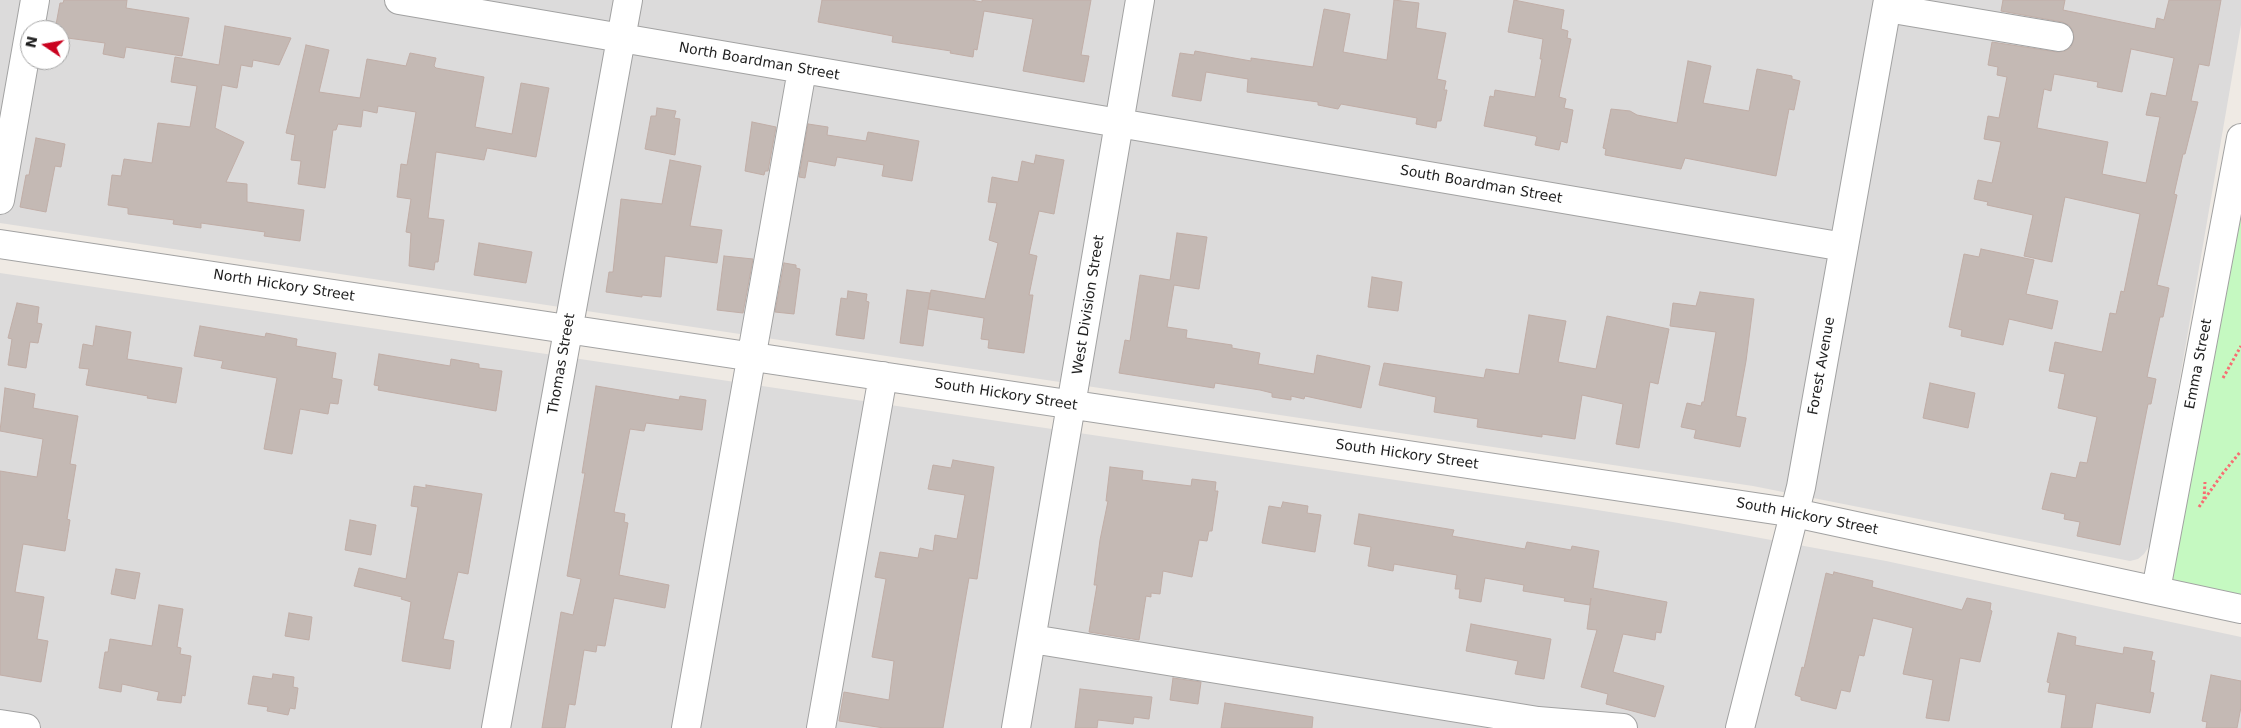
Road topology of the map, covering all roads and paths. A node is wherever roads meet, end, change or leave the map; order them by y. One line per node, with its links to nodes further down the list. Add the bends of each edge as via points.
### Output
1 (34, 0): 8 (street)
2 (399, 0): 7 (street, North Boardman Street)
3 (628, 0): 7 (street, Thomas Street)
4 (1140, 0): 10 (street, West Division Street)
5 (1888, 4): 6 (street); 14 (street, Forest Avenue)
6 (2059, 37)
7 (621, 39): 9 (street, North Boardman Street); 15 (street, Thomas Street)
8 (11, 68): 12 (street)
9 (802, 70): 10 (street, North Boardman Street); 16 (street)
10 (1118, 124): 14 (street, South Boardman Street); 18 (street, West Division Street)
11 (2241, 138): 22 (street, Emma Street)
12 (0, 200)
13 (0, 244): 15 (street, North Hickory Street)
14 (1844, 247): 21 (street, Forest Avenue)
15 (568, 329): 16 (street, South Hickory Street); 27 (street, Thomas Street)
16 (752, 356): 17 (street, South Hickory Street); 28 (street)
17 (883, 376): 18 (street, South Hickory Street); 29 (street)
18 (1073, 405): 21 (street, South Hickory Street); 24 (street, West Division Street)
19 (2241, 451): 20 (path)
20 (2197, 511)
21 (1795, 512): 22 (street, South Hickory Street); 32 (street, Forest Avenue)
22 (2156, 590): 23 (street, South Hickory Street)
23 (2241, 609)
24 (1032, 639): 30 (street, West Division Street); 31 (street, via 1538,721)
25 (0, 724): 26 (street)
26 (26, 728)
27 (496, 728)
28 (686, 728)
29 (821, 728)
30 (1016, 728)
31 (1622, 728)
32 (1740, 728)

